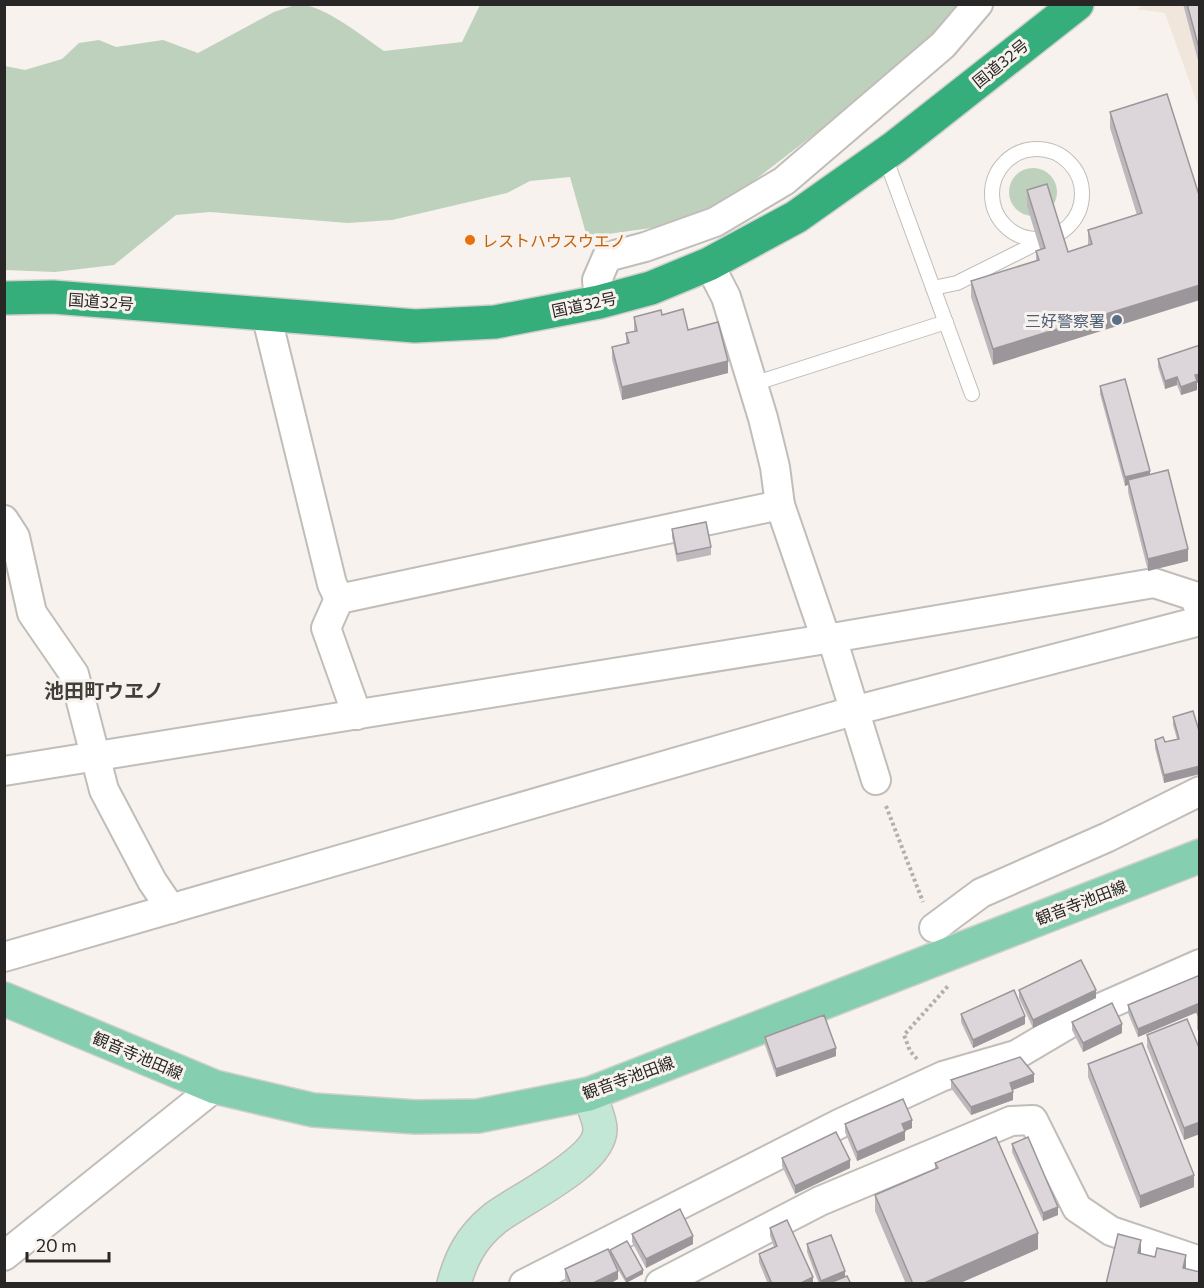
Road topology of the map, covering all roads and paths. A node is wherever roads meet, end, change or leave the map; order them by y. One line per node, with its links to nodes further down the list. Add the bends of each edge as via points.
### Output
1 (978, 4): 8 (street, via 943,45 784,181 715,222 607,257 597,280)
2 (1077, 4): 3 (highway, 国道32号)
3 (884, 154): 5 (highway, 国道32号, via 796,217); 6 (lane)
4 (1042, 240): 4 (lane, via 1026,239 1002,224 991,197 999,169 1022,151 1052,151 1066,158 1082,184 1079,214); 6 (lane, via 957,283)
5 (710, 264): 8 (highway, 国道32号, via 651,288); 11 (street, via 726,297)
6 (933, 288): 10 (lane)
7 (4, 298): 9 (highway, 国道32号, via 53,297)
8 (599, 302): 9 (highway, 国道32号, via 495,322 415,326)
9 (266, 314): 15 (street, via 332,584)
10 (946, 322): 11 (lane); 12 (lane)
11 (753, 384): 13 (street, via 775,467)
12 (972, 394)
13 (780, 505): 15 (street); 18 (street)
14 (4, 520): 21 (street, via 15,537 32,613 74,674)
15 (339, 599): 20 (street, via 326,628)
16 (1200, 611): 18 (street, via 1194,596 1154,583)
17 (1200, 621): 19 (street)
18 (829, 638): 19 (street); 20 (street)
19 (853, 711): 23 (street); 26 (street)
20 (357, 715): 21 (street)
21 (94, 756): 22 (street); 26 (street, via 104,790)
22 (4, 771)
23 (876, 780): 27 (path)
24 (1200, 791): 27 (street, via 981,893)
25 (1200, 856): 34 (main road, 観音寺池田線)
26 (171, 909): 28 (street)
27 (934, 928)
28 (4, 957)
29 (1200, 964): 32 (street, via 1082,1016 1016,1055)
30 (950, 978): 32 (path, via 947,990 904,1035 910,1051)
31 (4, 999): 33 (main road, 観音寺池田線)
32 (936, 1079): 38 (street)
33 (215, 1087): 34 (main road, 観音寺池田線, via 313,1110 416,1117 478,1116); 35 (street)
34 (589, 1094): 37 (street, via 600,1129 596,1146 493,1220 462,1255)
35 (4, 1256)
36 (1200, 1261): 39 (street, via 1111,1231 1077,1208 1033,1120 1011,1121 820,1202)
37 (454, 1284)
38 (524, 1284)
39 (660, 1284)

